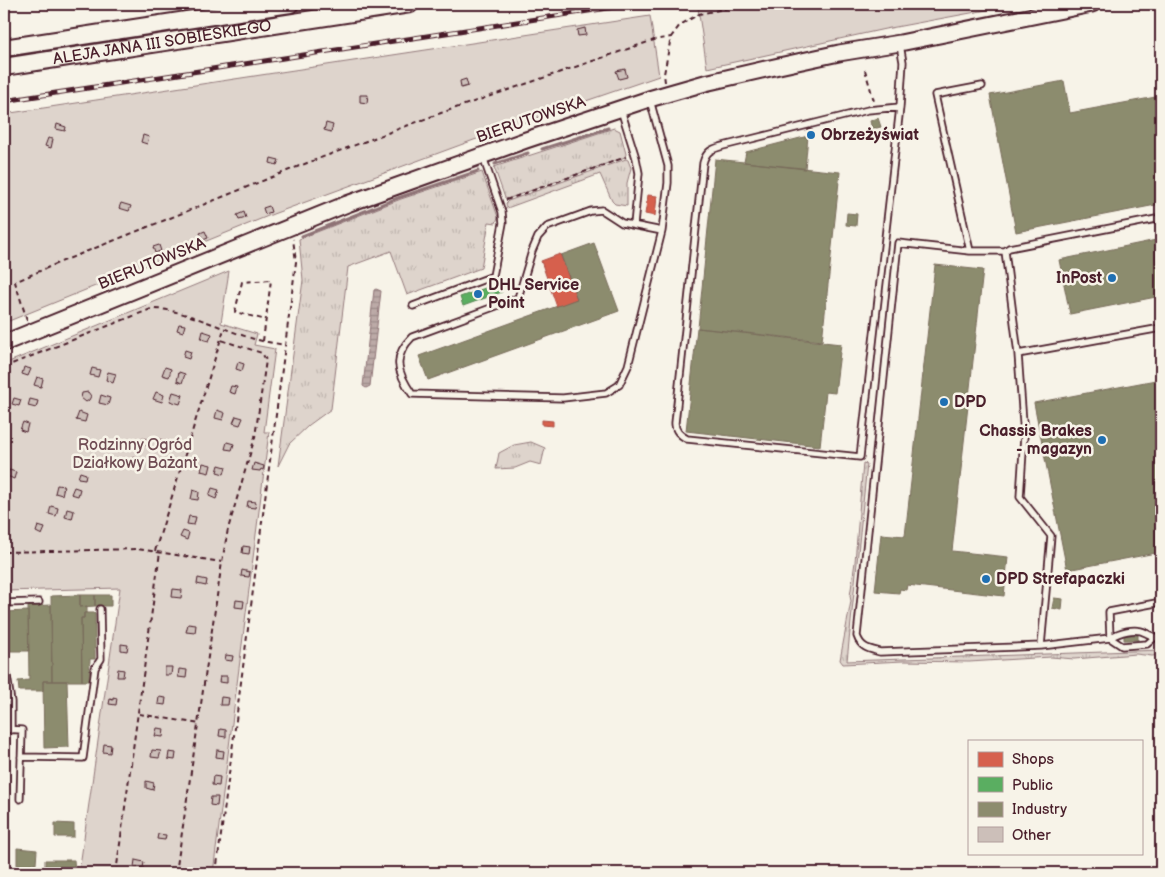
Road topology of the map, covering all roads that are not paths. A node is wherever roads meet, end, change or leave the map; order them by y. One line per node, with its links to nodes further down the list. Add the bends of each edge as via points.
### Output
1 (290, 4): 5 (main road, ALEJA JANA III SOBIESKIEGO)
2 (410, 4): 6 (main road, ALEJA JANA III SOBIESKIEGO)
3 (1092, 4): 4 (street, BIERUTOWSKA)
4 (900, 43): 8 (street, BIERUTOWSKA, via 778,66); 9 (lane, via 903,62)
5 (4, 48)
6 (4, 67)
7 (982, 86): 15 (lane, via 934,95)
8 (649, 99): 10 (street, BIERUTOWSKA); 14 (lane, via 668,166)
9 (900, 107): 9 (lane, via 860,457 687,440 678,434 675,423 706,154 723,146 874,109)
10 (620, 108): 11 (street, BIERUTOWSKA); 13 (lane, via 639,173)
11 (483, 155): 17 (lane, via 503,223 493,276); 19 (street, BIERUTOWSKA, via 287,228)
12 (1161, 218): 16 (lane, via 1009,248)
13 (634, 225): 14 (lane); 14 (lane, via 622,224 602,210 548,227 538,237 532,251 518,298 412,337 403,346 398,365 402,381 412,394 563,398 606,393 620,385 628,366)
14 (662, 231)
15 (970, 251): 16 (lane); 27 (lane, via 898,242 856,636 866,649 880,652)
16 (1005, 252): 20 (lane)
17 (413, 306)
18 (1161, 328): 20 (lane)
19 (4, 343)
20 (1018, 354): 27 (lane, via 1024,436 1020,498 1051,536)
21 (39, 602): 23 (lane)
22 (1161, 602): 25 (lane, via 1109,612)
23 (4, 604)
24 (100, 609): 31 (lane, via 101,659 95,668 83,758)
25 (1110, 638): 26 (lane, via 1119,632 1144,631); 26 (lane, via 1122,646 1147,644); 27 (lane)
26 (1158, 638)
27 (1041, 646)
28 (4, 669): 30 (lane, via 11,702)
29 (4, 730): 30 (lane)
30 (11, 730): 31 (lane, via 22,730)
31 (21, 757): 32 (lane)
32 (20, 799)

